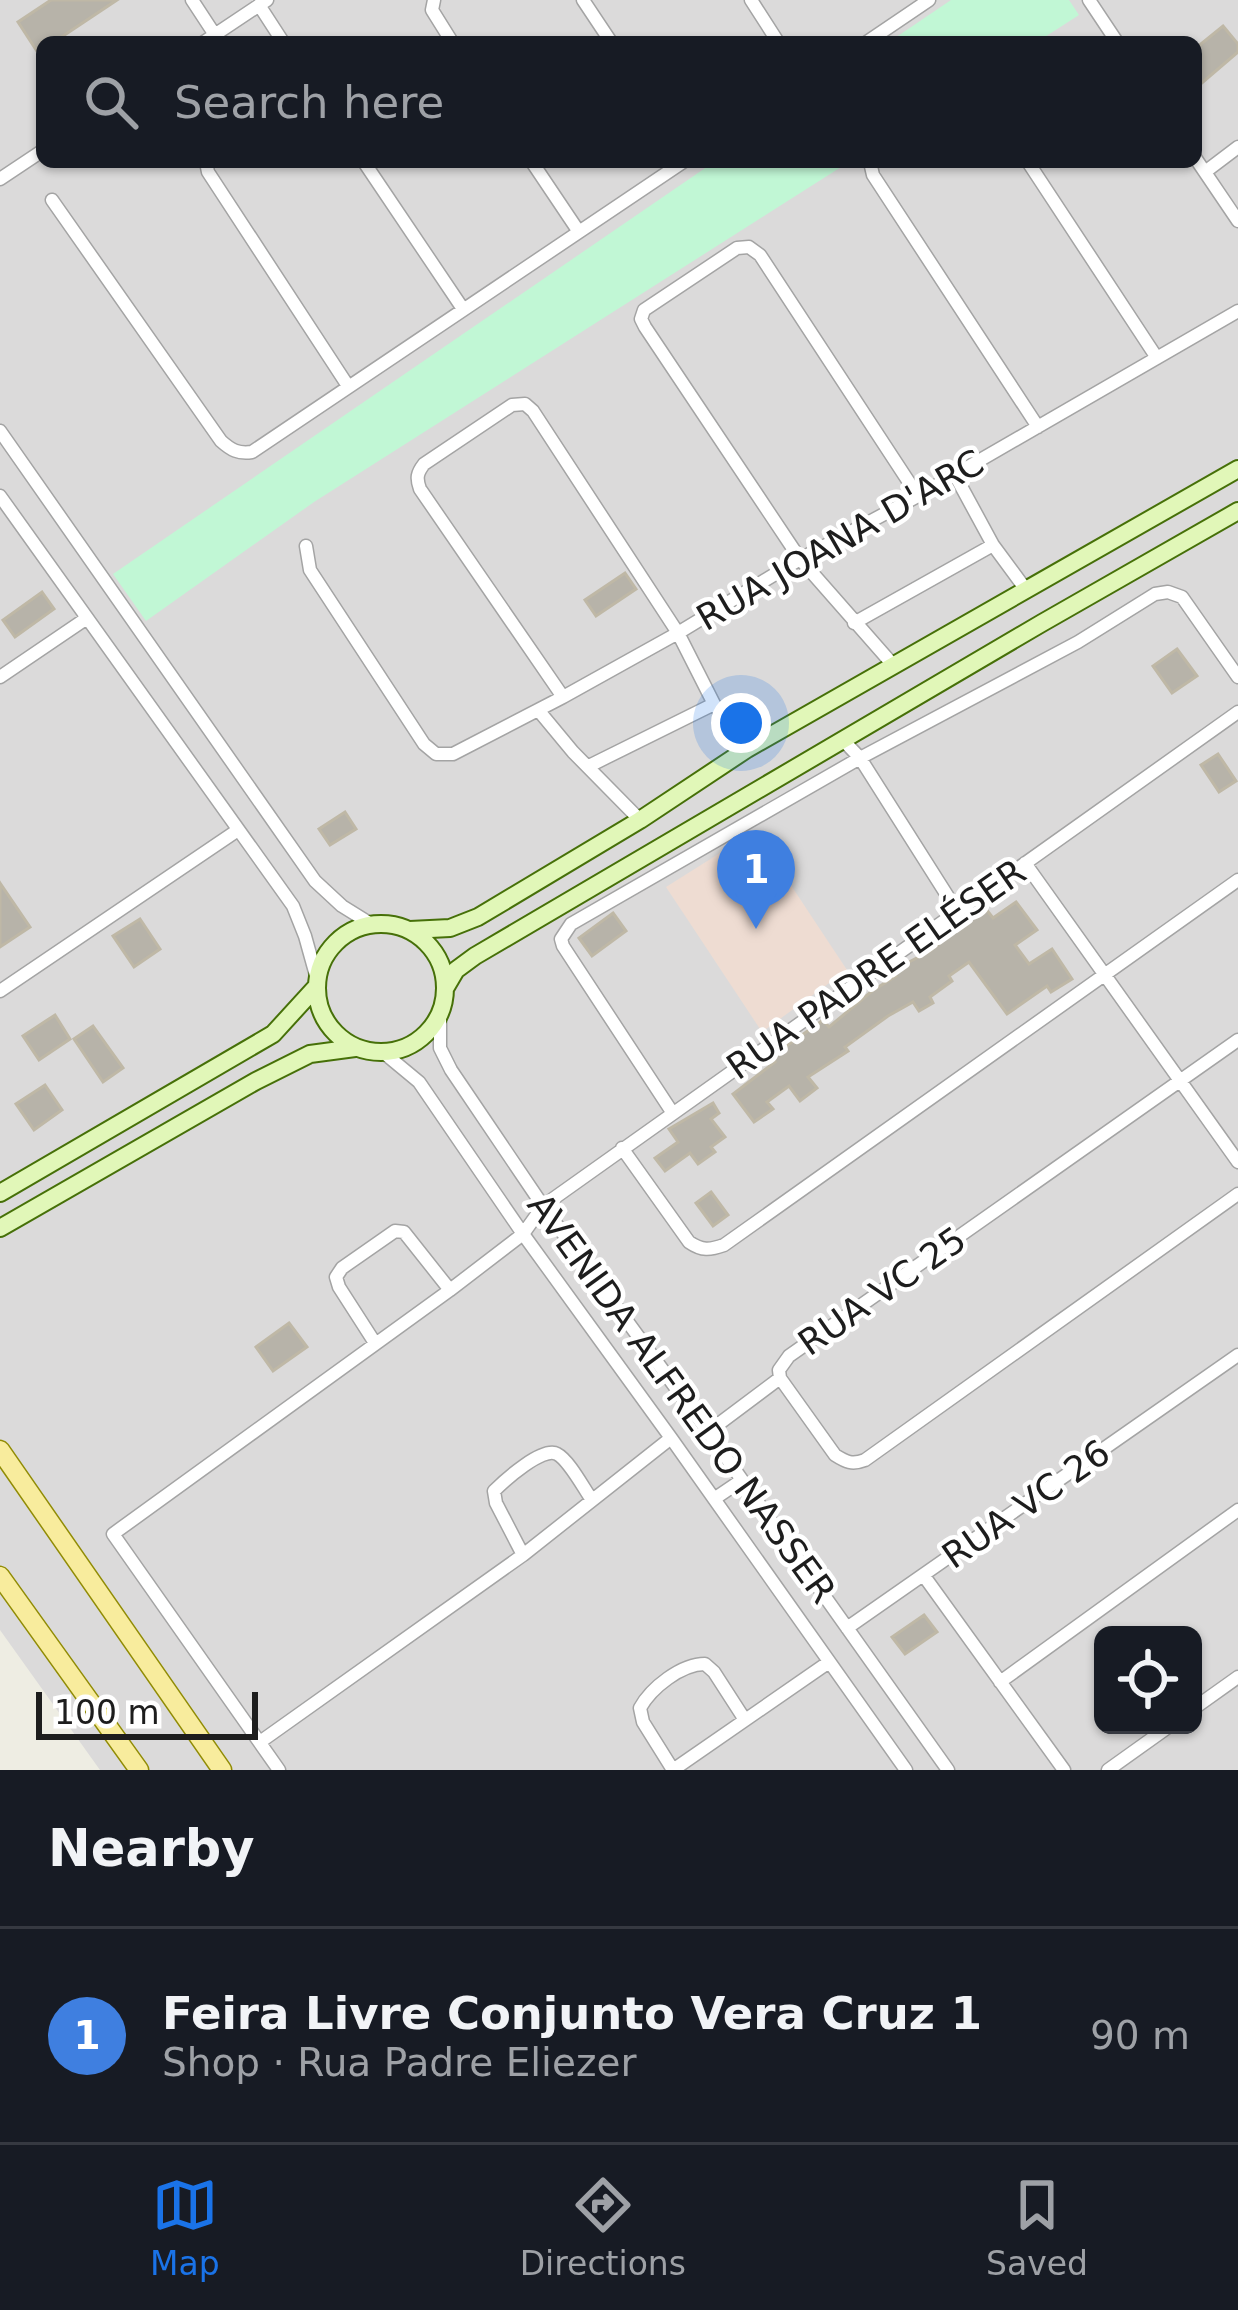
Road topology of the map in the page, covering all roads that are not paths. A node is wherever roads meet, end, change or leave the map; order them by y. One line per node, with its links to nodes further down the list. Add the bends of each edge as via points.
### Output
1 (192, 0): 8 (street)
2 (434, 0): 11 (street)
3 (583, 0): 12 (street)
4 (751, 0): 13 (street)
5 (1089, 0): 15 (street)
6 (922, 2): 14 (street)
7 (263, 3): 9 (street); 10 (street)
8 (209, 36)
9 (213, 36)
10 (281, 36)
11 (448, 36)
12 (607, 36)
13 (774, 36)
14 (875, 36)
15 (1114, 36)
16 (1238, 147): 25 (street)
17 (36, 155): 26 (street)
18 (207, 168): 33 (street)
19 (368, 168): 30 (street)
20 (536, 168): 29 (street)
21 (674, 168): 29 (street)
22 (871, 168): 34 (street)
23 (1032, 168): 32 (street)
24 (1202, 168): 25 (street)
25 (1205, 172): 28 (street)
26 (0, 179)
27 (52, 200): 33 (street, via 230,449 252,452)
28 (1238, 221)
29 (579, 232): 30 (street)
30 (463, 309): 33 (street)
31 (1238, 311): 32 (street, RUA JOANA D'ARC)
32 (1157, 358): 34 (street, RUA JOANA D'ARC)
33 (348, 386)
34 (1038, 427): 37 (street, RUA JOANA D'ARC)
35 (0, 431): 67 (street, via 315,881)
36 (1238, 469): 44 (main road)
37 (955, 475): 39 (street, RUA JOANA D'ARC); 41 (street)
38 (0, 496): 47 (street)
39 (918, 496): 43 (street, RUA JOANA D'ARC); 43 (street, via 760,255 737,248 641,319)
40 (1238, 511): 46 (main road)
41 (993, 545): 45 (street); 48 (street)
42 (307, 546): 56 (street, RUA JOANA D'ARC, via 310,570 436,754 453,754)
43 (800, 559): 48 (street); 50 (street, RUA JOANA D'ARC)
44 (1064, 569): 45 (main road); 46 (main road, via 1067,587)
45 (1027, 591): 49 (main road, via 1043,601); 51 (main road)
46 (1085, 599): 49 (main road)
47 (87, 618): 52 (street); 63 (street)
48 (854, 623): 51 (street)
49 (1042, 623): 58 (main road)
50 (678, 633): 54 (street, RUA JOANA D'ARC); 54 (street, via 533,411 512,405 424,464 417,480); 55 (street)
51 (894, 666): 59 (main road)
52 (0, 677)
53 (1238, 677): 60 (street, via 1183,597 1155,594)
54 (563, 698): 56 (street, RUA JOANA D'ARC)
55 (715, 704): 59 (street); 61 (street)
56 (539, 710): 61 (street)
57 (1238, 712): 64 (street, RUA PADRE ELÉSER)
58 (843, 740): 60 (street); 71 (main road, via 475,956)
59 (747, 749): 62 (main road)
60 (860, 758): 66 (street); 78 (street, via 564,932 563,946)
61 (589, 766): 62 (street)
62 (640, 820): 68 (main road, via 478,917)
63 (238, 830): 70 (street, via 293,906); 72 (street)
64 (1024, 863): 66 (street, RUA PADRE ELÉSER); 69 (street)
65 (1238, 880): 69 (street)
66 (957, 911): 78 (street, RUA PADRE ELÉSER)
67 (371, 924): 68 (main road); 70 (main road, via 334,943)
68 (410, 930): 71 (main road, via 436,954)
69 (1105, 976): 77 (street); 79 (street, via 724,1245 699,1249 689,1242)
70 (316, 983): 75 (main road, via 327,1023); 81 (main road, via 273,1034)
71 (446, 987): 73 (main road)
72 (0, 991)
73 (440, 1016): 76 (main road, via 417,1042); 83 (street, AVENIDA ALFREDO NASSER, via 440,1048 451,1070)
74 (1238, 1040): 77 (street, RUA VC 25)
75 (356, 1048): 76 (main road); 84 (main road, via 310,1054 256,1081)
76 (385, 1053): 85 (street, AVENIDA ALFREDO NASSER, via 419,1082)
77 (1180, 1082): 80 (street); 89 (street, RUA VC 25, via 789,1357)
78 (672, 1112): 79 (street, RUA PADRE ELÉSER)
79 (622, 1148): 83 (street, RUA PADRE ELÉSER)
80 (1238, 1162)
81 (0, 1193)
82 (1238, 1194): 89 (street, RUA VC 25, via 856,1464 835,1455)
83 (543, 1206): 85 (street, RUA PADRE ELÉSER); 90 (street, AVENIDA ALFREDO NASSER)
84 (0, 1228)
85 (523, 1234): 86 (street, RUA PADRE ELÉSER); 91 (street, AVENIDA ALFREDO NASSER)
86 (450, 1290): 87 (street, RUA PADRE ELÉSER); 87 (street, via 404,1232 342,1268 339,1287)
87 (376, 1342): 107 (street, RUA PADRE ELÉSER, via 113,1534)
88 (1238, 1355): 99 (street, RUA VC 26)
89 (780, 1378): 90 (street)
90 (708, 1432): 93 (street, AVENIDA ALFREDO NASSER)
91 (671, 1438): 94 (street, AVENIDA ALFREDO NASSER); 95 (street)
92 (0, 1450): 109 (main road)
93 (742, 1480): 94 (street); 100 (street, AVENIDA ALFREDO NASSER)
94 (714, 1498): 101 (street, AVENIDA ALFREDO NASSER)
95 (592, 1501): 97 (street); 97 (street, via 556,1452 502,1483 496,1503)
96 (1238, 1510): 103 (street)
97 (523, 1555): 107 (street)
98 (0, 1576): 108 (main road)
99 (924, 1576): 100 (street); 103 (street, RUA VC 26)
100 (847, 1628): 113 (street, AVENIDA ALFREDO NASSER)
101 (829, 1662): 105 (street); 112 (street, AVENIDA ALFREDO NASSER)
102 (1238, 1677): 104 (street)
103 (1000, 1682): 114 (street, RUA VC 26)
104 (1202, 1703)
105 (745, 1720): 111 (street); 111 (street, via 705,1664 647,1694 643,1722)
106 (1158, 1734): 115 (street)
107 (260, 1742): 110 (street)
108 (139, 1770)
109 (222, 1770)
110 (280, 1770)
111 (673, 1770)
112 (906, 1770)
113 (948, 1770)
114 (1064, 1770)
115 (1108, 1770)

